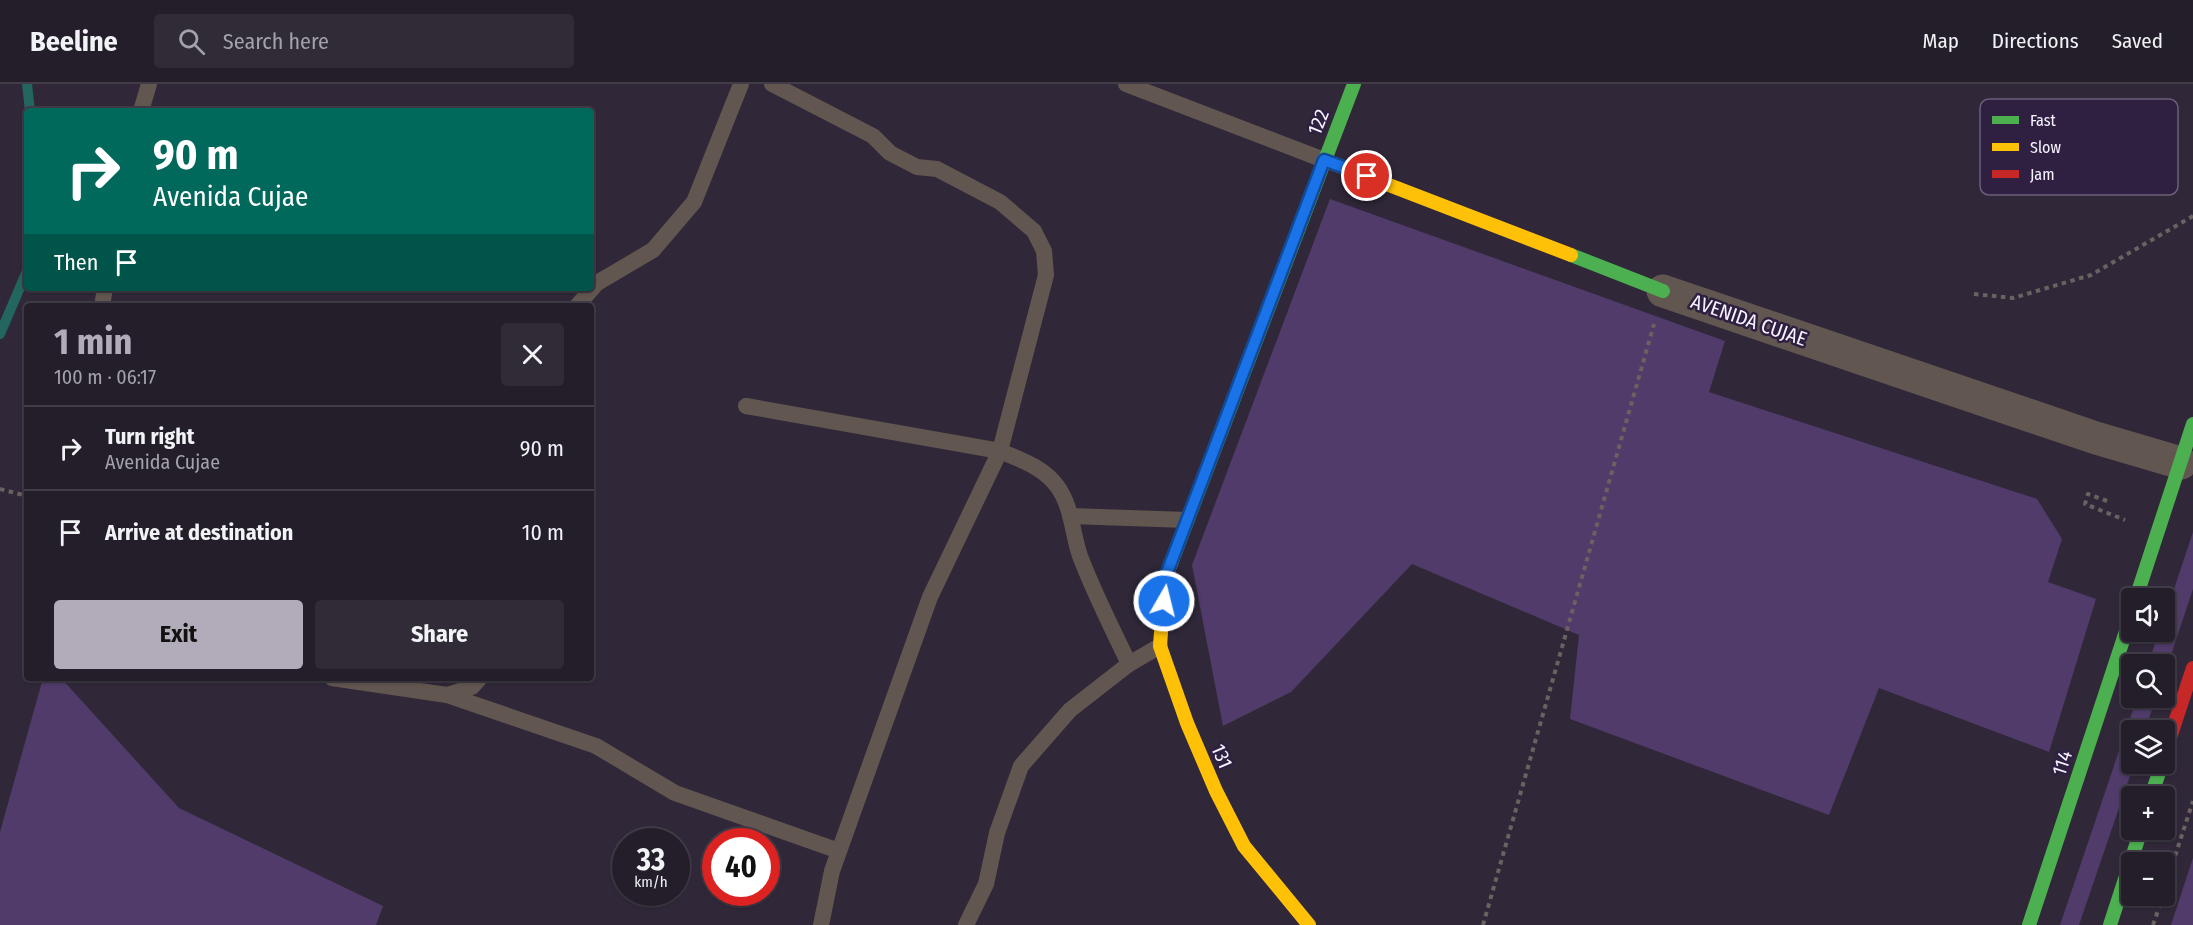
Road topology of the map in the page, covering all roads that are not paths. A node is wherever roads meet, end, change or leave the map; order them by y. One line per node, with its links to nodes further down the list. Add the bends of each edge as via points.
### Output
1 (149, 84): 6 (lane)
2 (741, 84): 8 (lane, via 694,202 653,250)
3 (772, 84): 14 (lane, via 873,136 890,153 917,167 937,169 1000,201 1034,231 1044,250 1046,274)
4 (1126, 84): 7 (lane)
5 (1354, 84): 7 (main road, 122)
6 (142, 108)
7 (1324, 160): 10 (main road, AVENIDA CUJAE); 17 (main road, 122)
8 (594, 286)
9 (590, 291): 11 (lane)
10 (1663, 291): 15 (street, AVENIDA CUJAE, via 2096,438)
11 (580, 303)
12 (746, 406): 14 (lane)
13 (2193, 424): 15 (main road)
14 (1000, 451): 16 (lane, via 1038,467 1058,487); 29 (lane, via 930,597)
15 (2181, 463): 19 (main road)
16 (1070, 516): 17 (lane); 22 (lane, via 1079,552)
17 (1187, 520): 18 (main road, 122)
18 (1165, 578): 21 (main road, 131)
19 (2139, 588)
20 (2122, 642): 33 (main road, 114)
21 (1160, 646): 22 (lane); 32 (main road, 131, via 1191,732 1245,846)
22 (1129, 664): 31 (lane, via 1070,710 1021,766 997,833 986,884)
23 (2193, 668): 27 (main road)
24 (352, 681): 26 (lane)
25 (477, 681): 26 (lane, via 472,687)
26 (447, 695): 29 (lane, via 596,746 675,793)
27 (2175, 723)
28 (2138, 840): 34 (main road)
29 (839, 852): 30 (lane)
30 (821, 925)
31 (966, 925)
32 (1309, 925)
33 (2029, 925)
34 (2110, 925)

